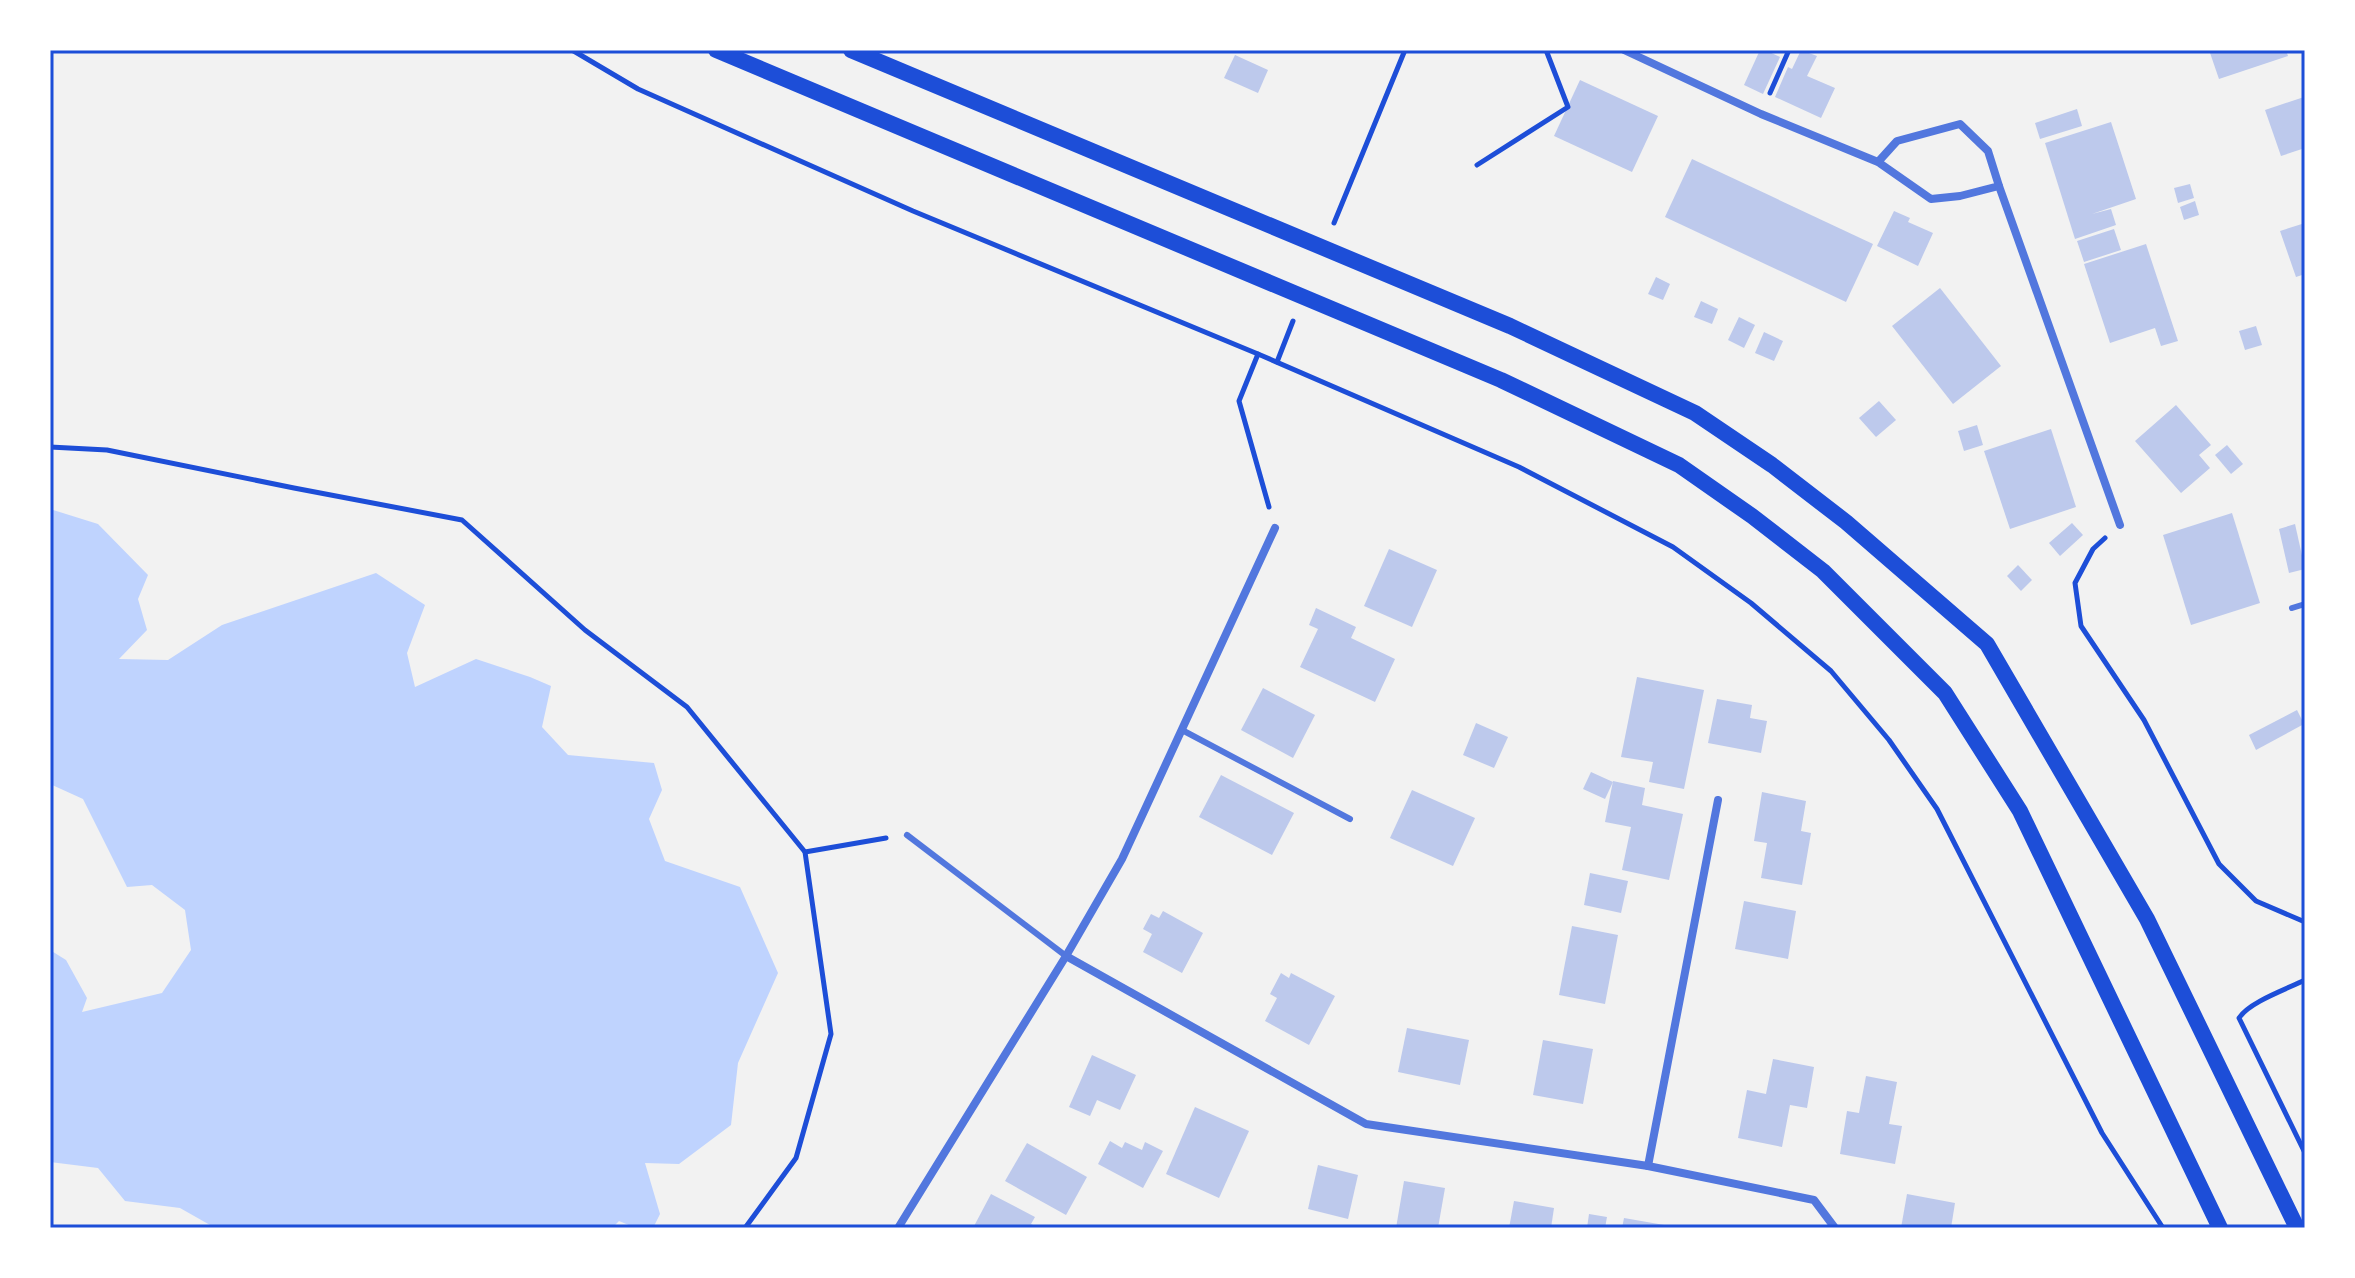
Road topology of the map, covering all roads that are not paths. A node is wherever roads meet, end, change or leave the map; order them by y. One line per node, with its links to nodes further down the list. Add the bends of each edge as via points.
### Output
1 (716, 50): 18 (main road, via 1501,380 1679,465 1823,571 1945,693 2020,811)
2 (851, 50): 19 (main road, via 1510,326 1695,413 1846,522 1987,644 2147,919)
3 (1624, 50): 4 (street)
4 (1878, 162): 5 (street, via 1931,199); 5 (street, via 1897,141 1960,124 1988,151)
5 (1999, 186): 6 (street)
6 (2120, 525)
7 (1275, 528): 10 (street)
8 (2305, 604): 9 (lane)
9 (2292, 608)
10 (1182, 730): 12 (lane); 14 (street, via 1122,859)
11 (1718, 800): 15 (street)
12 (1350, 819)
13 (907, 835): 14 (lane)
14 (1066, 956): 15 (street, via 1366,1124); 16 (street)
15 (1648, 1166): 17 (street, via 1814,1200)
16 (898, 1228)
17 (1835, 1228)
18 (2220, 1228)
19 (2297, 1228)

